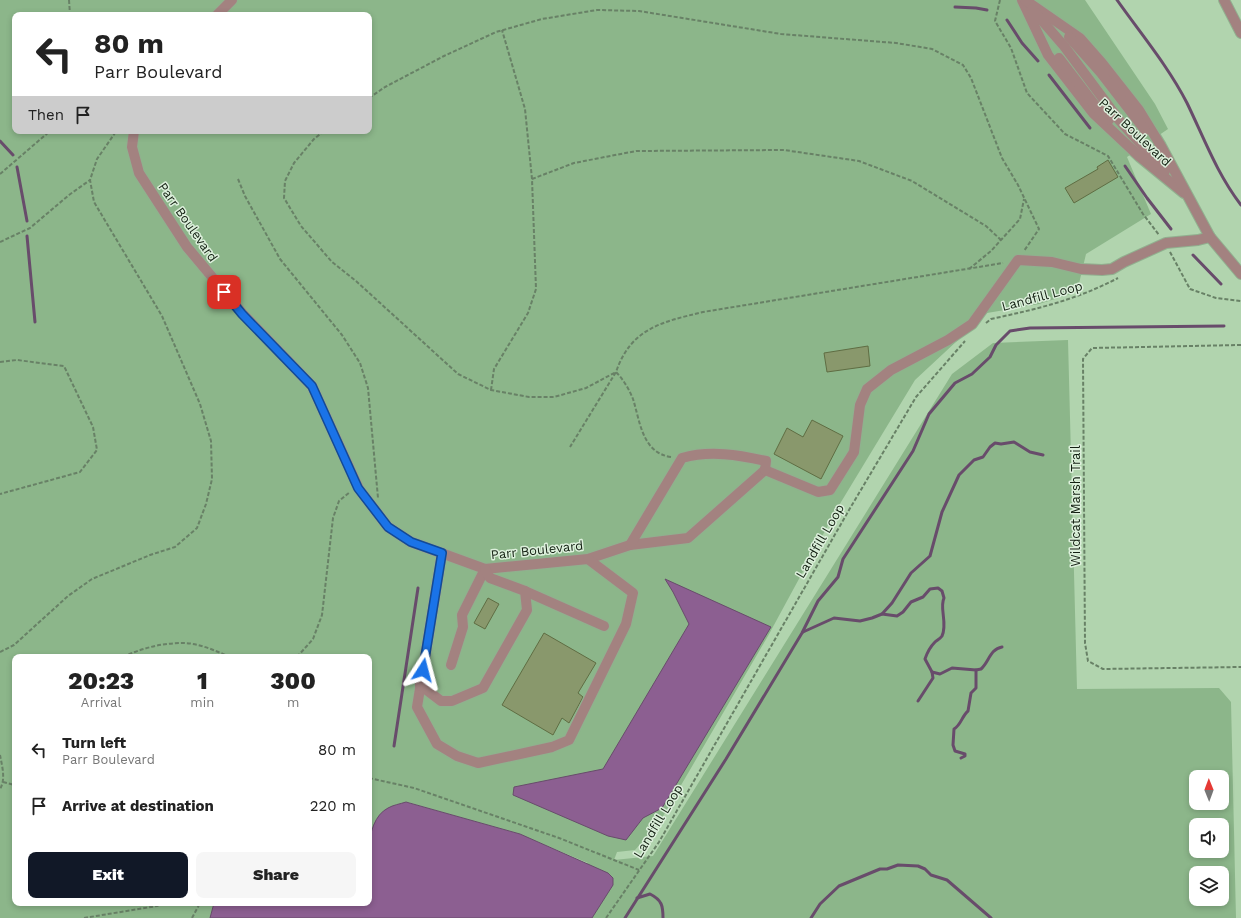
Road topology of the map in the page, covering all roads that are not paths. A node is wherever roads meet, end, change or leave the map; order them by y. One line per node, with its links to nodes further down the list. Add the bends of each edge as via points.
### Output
1 (232, 0): 4 (lane)
2 (1023, 0): 7 (lane, via 1064,46 1119,120); 7 (lane, Parr Boulevard, via 1048,55 1093,113 1140,157); 7 (lane, Parr Boulevard, via 1080,38 1102,62 1139,110)
3 (1224, 0): 5 (lane)
4 (220, 12)
5 (1241, 33)
6 (134, 134): 12 (lane, Parr Boulevard, via 132,147 139,173 187,247 242,314 312,386 358,488 388,527 411,542)
7 (1187, 195): 8 (lane, Parr Boulevard)
8 (1210, 237): 9 (lane, Parr Boulevard); 10 (lane, via 1166,244 1112,269 1081,269 1052,262 1018,260 972,324 948,340 891,370 867,389 860,405 854,452 830,490 818,492)
9 (1241, 274)
10 (765, 470): 11 (lane, Parr Boulevard, via 688,538); 11 (lane, via 766,461 736,455 694,455 682,458)
11 (630, 545): 13 (lane, Parr Boulevard)
12 (442, 553): 14 (lane, Parr Boulevard); 18 (lane)
13 (588, 559): 14 (lane, Parr Boulevard); 18 (lane, via 634,593 626,624 569,740 552,747 478,763 457,756 437,744 417,707)
14 (484, 569): 15 (lane, via 490,578); 17 (lane, via 462,615 463,627)
15 (525, 591): 16 (lane); 18 (lane, via 527,610 483,688 452,702 441,701)
16 (604, 626)
17 (451, 665)
18 (420, 685)

